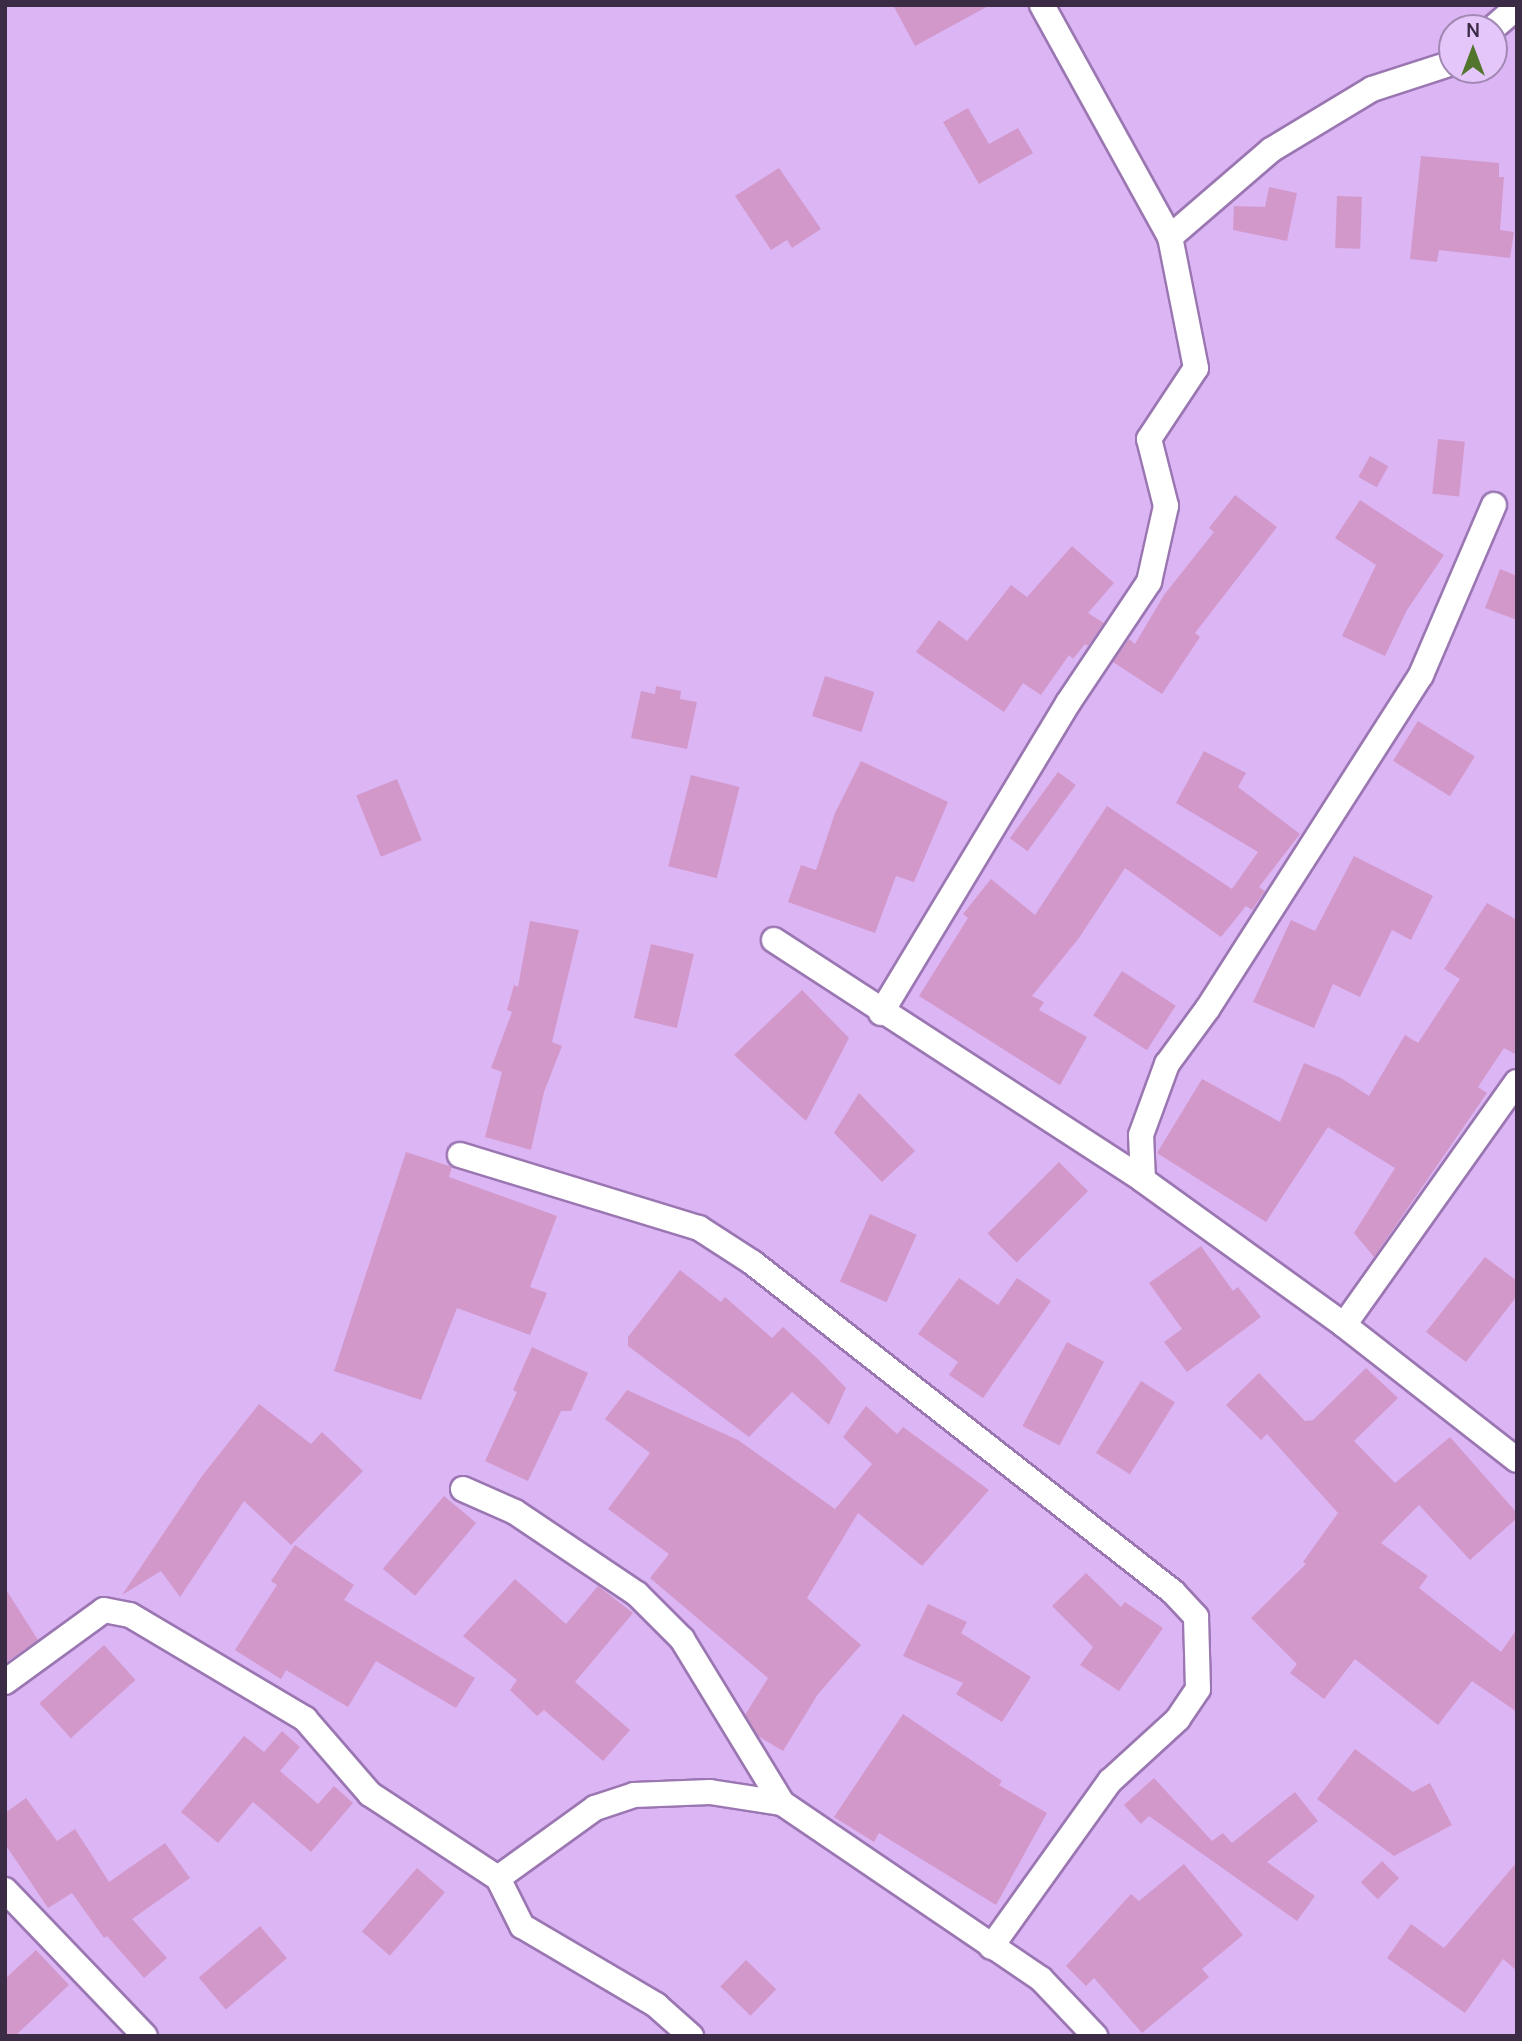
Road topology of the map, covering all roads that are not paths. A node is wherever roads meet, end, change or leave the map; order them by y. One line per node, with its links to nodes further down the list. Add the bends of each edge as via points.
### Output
1 (1042, 5): 3 (street)
2 (1438, 68): 3 (street, via 1372,89 1271,150)
3 (1170, 237): 6 (street, via 1196,368 1149,439 1166,506 1149,582 1068,703)
4 (1494, 505): 9 (street, via 1421,675 1208,1008 1167,1064 1141,1135)
5 (774, 940): 6 (street)
6 (881, 1013): 9 (street)
7 (1517, 1082): 10 (street)
8 (460, 1154): 17 (street, via 699,1228 752,1263 1173,1592 1196,1617 1198,1689 1178,1719 1110,1781)
9 (1143, 1180): 10 (street)
10 (1343, 1325): 11 (street)
11 (1517, 1460)
12 (463, 1489): 14 (street, via 514,1512 637,1594 682,1639)
13 (5, 1682): 15 (street, via 104,1610 130,1615 305,1719 370,1794)
14 (782, 1803): 15 (street, via 710,1792 634,1795 595,1808); 17 (street)
15 (498, 1878): 19 (street, via 522,1926 656,2005)
16 (5, 1890): 18 (street)
17 (991, 1947): 20 (street, via 1041,1979)
18 (145, 2036)
19 (691, 2036)
20 (1095, 2036)

